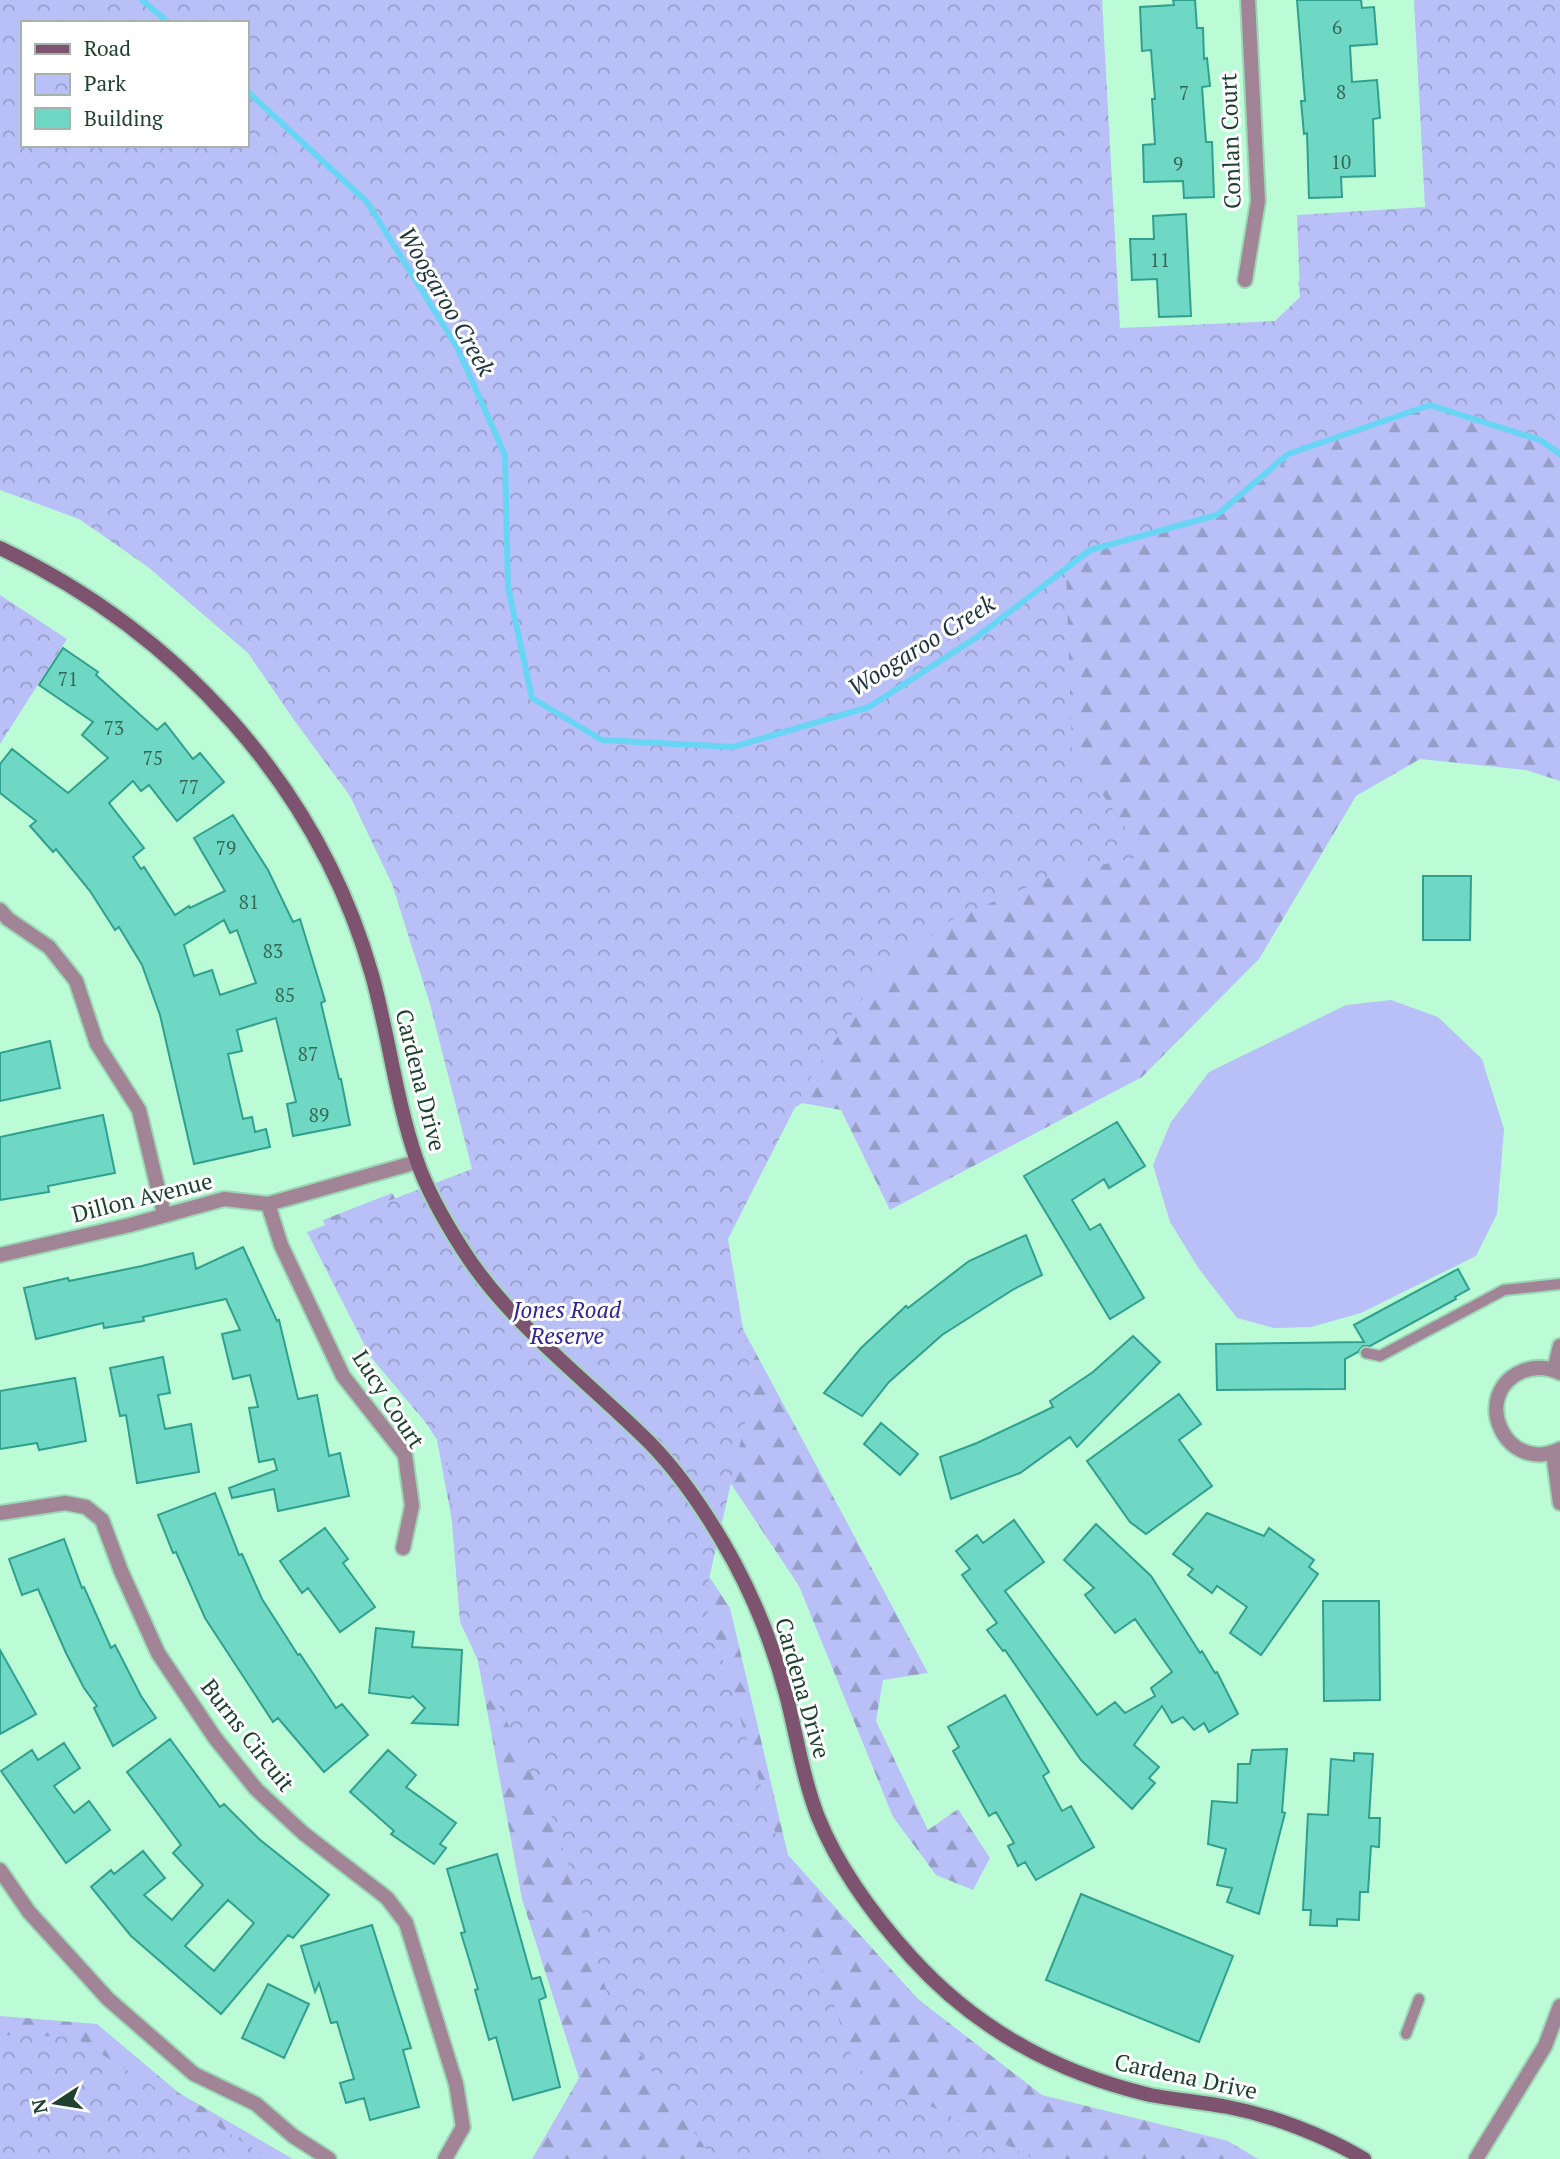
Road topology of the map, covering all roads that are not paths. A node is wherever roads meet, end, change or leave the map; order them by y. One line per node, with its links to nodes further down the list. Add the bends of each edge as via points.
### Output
1 (1248, 0): 2 (street, Conlan Court, via 1258,201)
2 (1245, 280)
3 (0, 548): 5 (street, Cardena Drive, via 86,595 198,683 279,780 322,853 353,919 387,1032)
4 (0, 910): 7 (street, via 50,947 76,981 97,1044 139,1110)
5 (417, 1162): 6 (street, Dillon Avenue); 23 (street, Cardena Drive, via 442,1217 469,1260 523,1322 654,1447 706,1513 766,1630 805,1779 835,1853 912,1959 984,2023 1056,2065 1155,2096 1266,2117)
6 (268, 1204): 7 (street, Dillon Avenue, via 224,1199); 16 (street, Lucy Court, via 281,1245 344,1376 405,1455 412,1506)
7 (164, 1214): 8 (street, Dillon Avenue)
8 (0, 1255)
9 (1560, 1284): 11 (lane, via 1504,1290 1380,1356)
10 (1560, 1346): 12 (street)
11 (1366, 1353)
12 (1557, 1372): 13 (street, via 1531,1368 1510,1379 1497,1400 1496,1413 1505,1438 1515,1447 1540,1455)
13 (1556, 1451): 14 (street)
14 (1560, 1503)
15 (0, 1513): 22 (street, Burns Circuit, via 65,1503 86,1507 102,1520 158,1653 215,1738 256,1789 303,1833 387,1898 406,1923 458,2095 463,2127)
16 (403, 1548)
17 (0, 1870): 21 (street, via 29,1912 108,1999 194,2074 256,2104)
18 (1419, 1999): 20 (lane)
19 (1560, 2006): 24 (street, via 1545,2046)
20 (1406, 2034)
21 (329, 2159)
22 (445, 2159)
23 (1364, 2159)
24 (1476, 2159)

